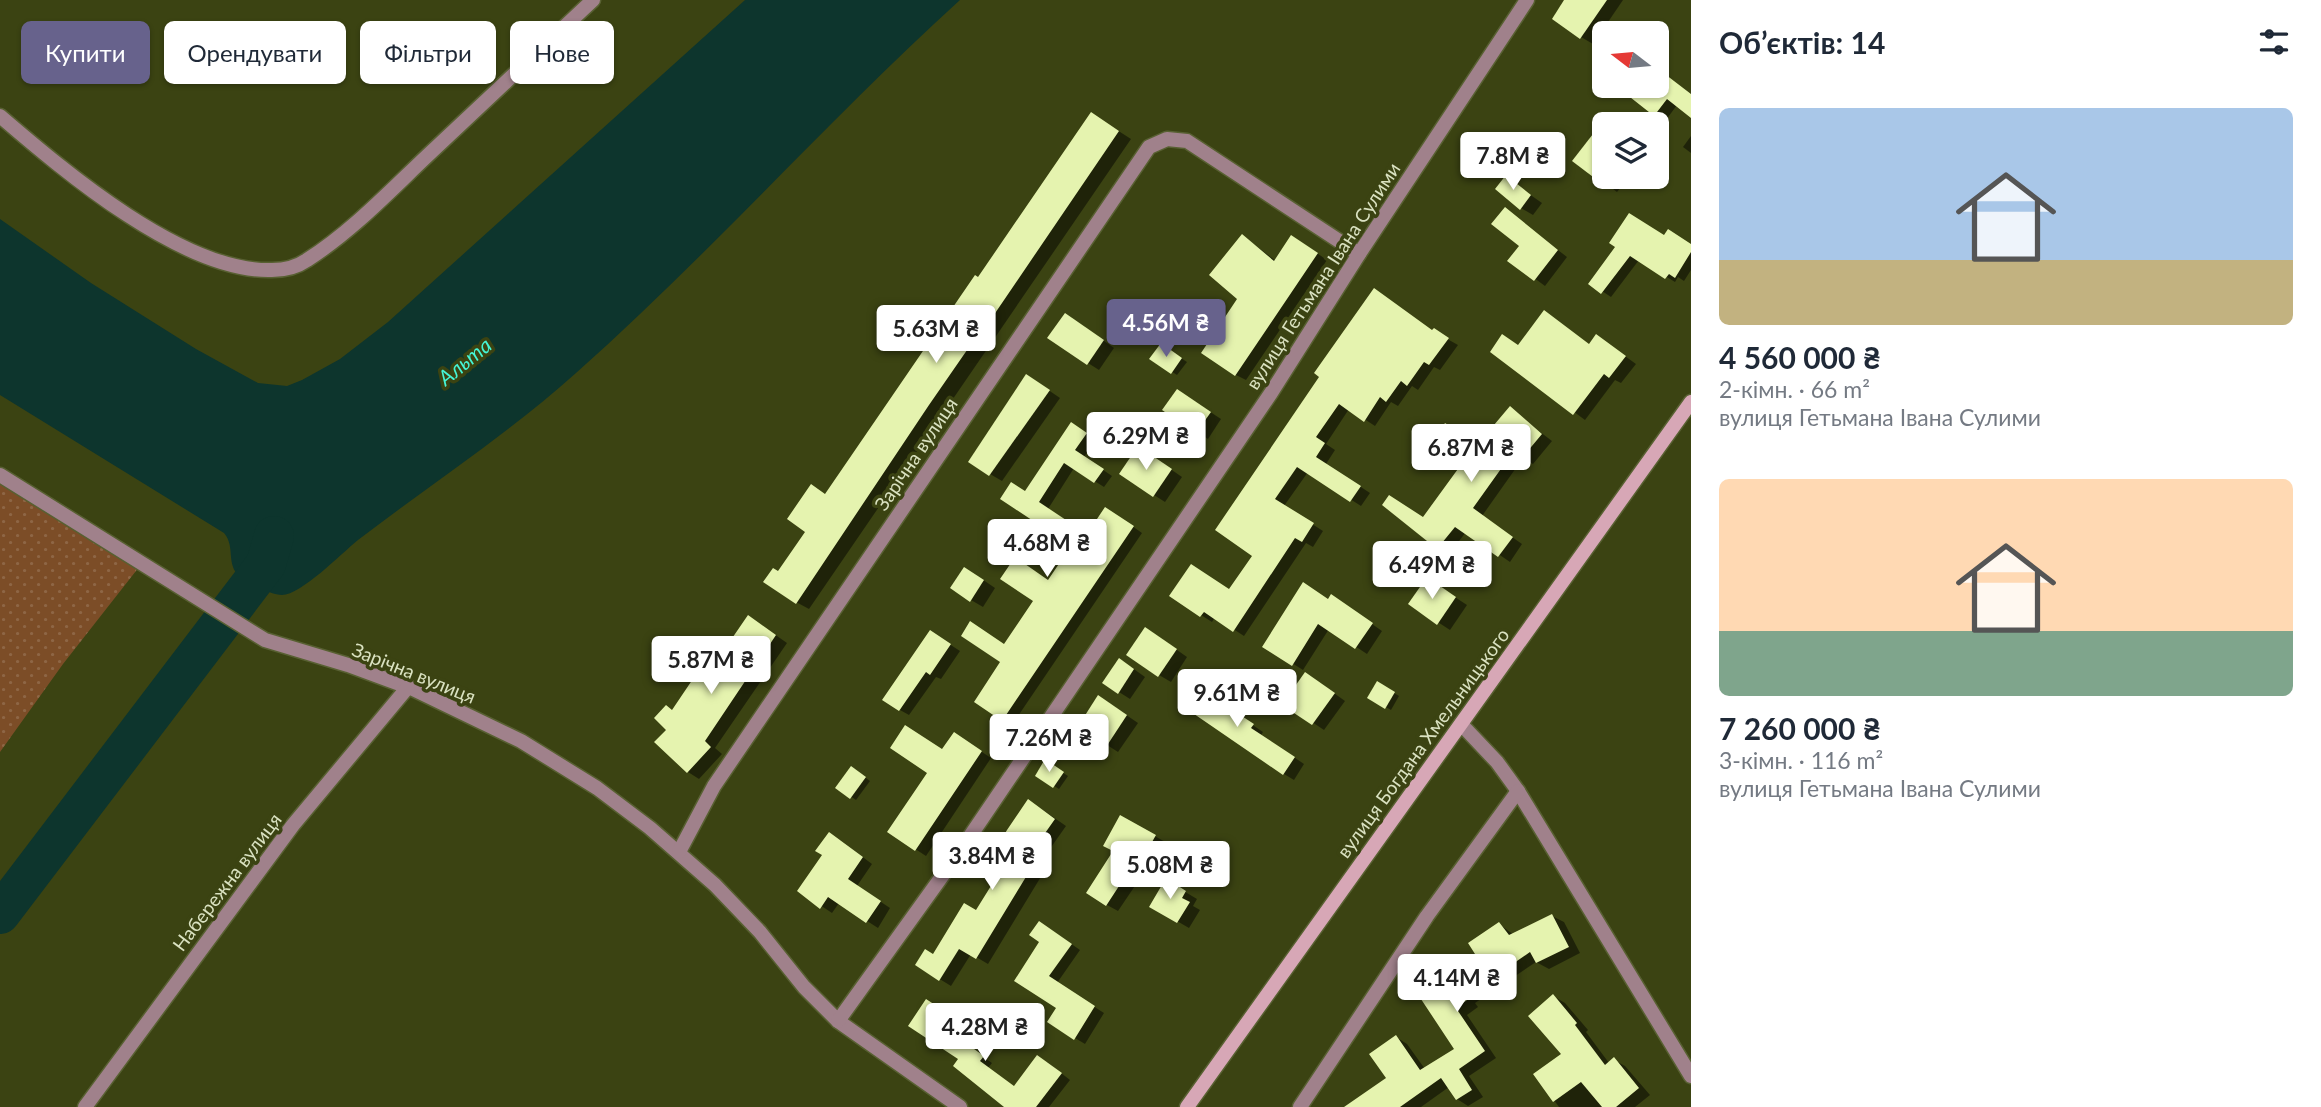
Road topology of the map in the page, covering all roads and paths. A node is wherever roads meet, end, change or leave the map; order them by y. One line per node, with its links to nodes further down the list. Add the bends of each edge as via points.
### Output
1 (593, 0): 3 (street, via 372,207 305,262 291,267 253,270 185,248 72,177)
2 (1527, 0): 4 (street, вулиця Гетьмана Івана Сулими)
3 (0, 116)
4 (1359, 254): 10 (street, Зарічна вулиця, via 1187,141 1167,139 1149,147 714,786); 11 (street, вулиця Гетьмана Івана Сулими, via 1152,570)
5 (1691, 402): 8 (main road, вулиця Богдана Хмельницького)
6 (0, 475): 7 (street, Зарічна вулиця, via 265,640)
7 (408, 687): 10 (street, Зарічна вулиця, via 560,763); 13 (street, Набережна вулиця, via 293,825)
8 (1461, 724): 9 (street); 15 (main road, вулиця Богдана Хмельницького)
9 (1518, 791): 12 (street); 16 (street, via 1427,916)
10 (679, 852): 11 (street, Зарічна вулиця, via 740,909)
11 (838, 1021): 14 (street, Зарічна вулиця)
12 (1691, 1076)
13 (85, 1107)
14 (960, 1107)
15 (1187, 1107)
16 (1300, 1107)

